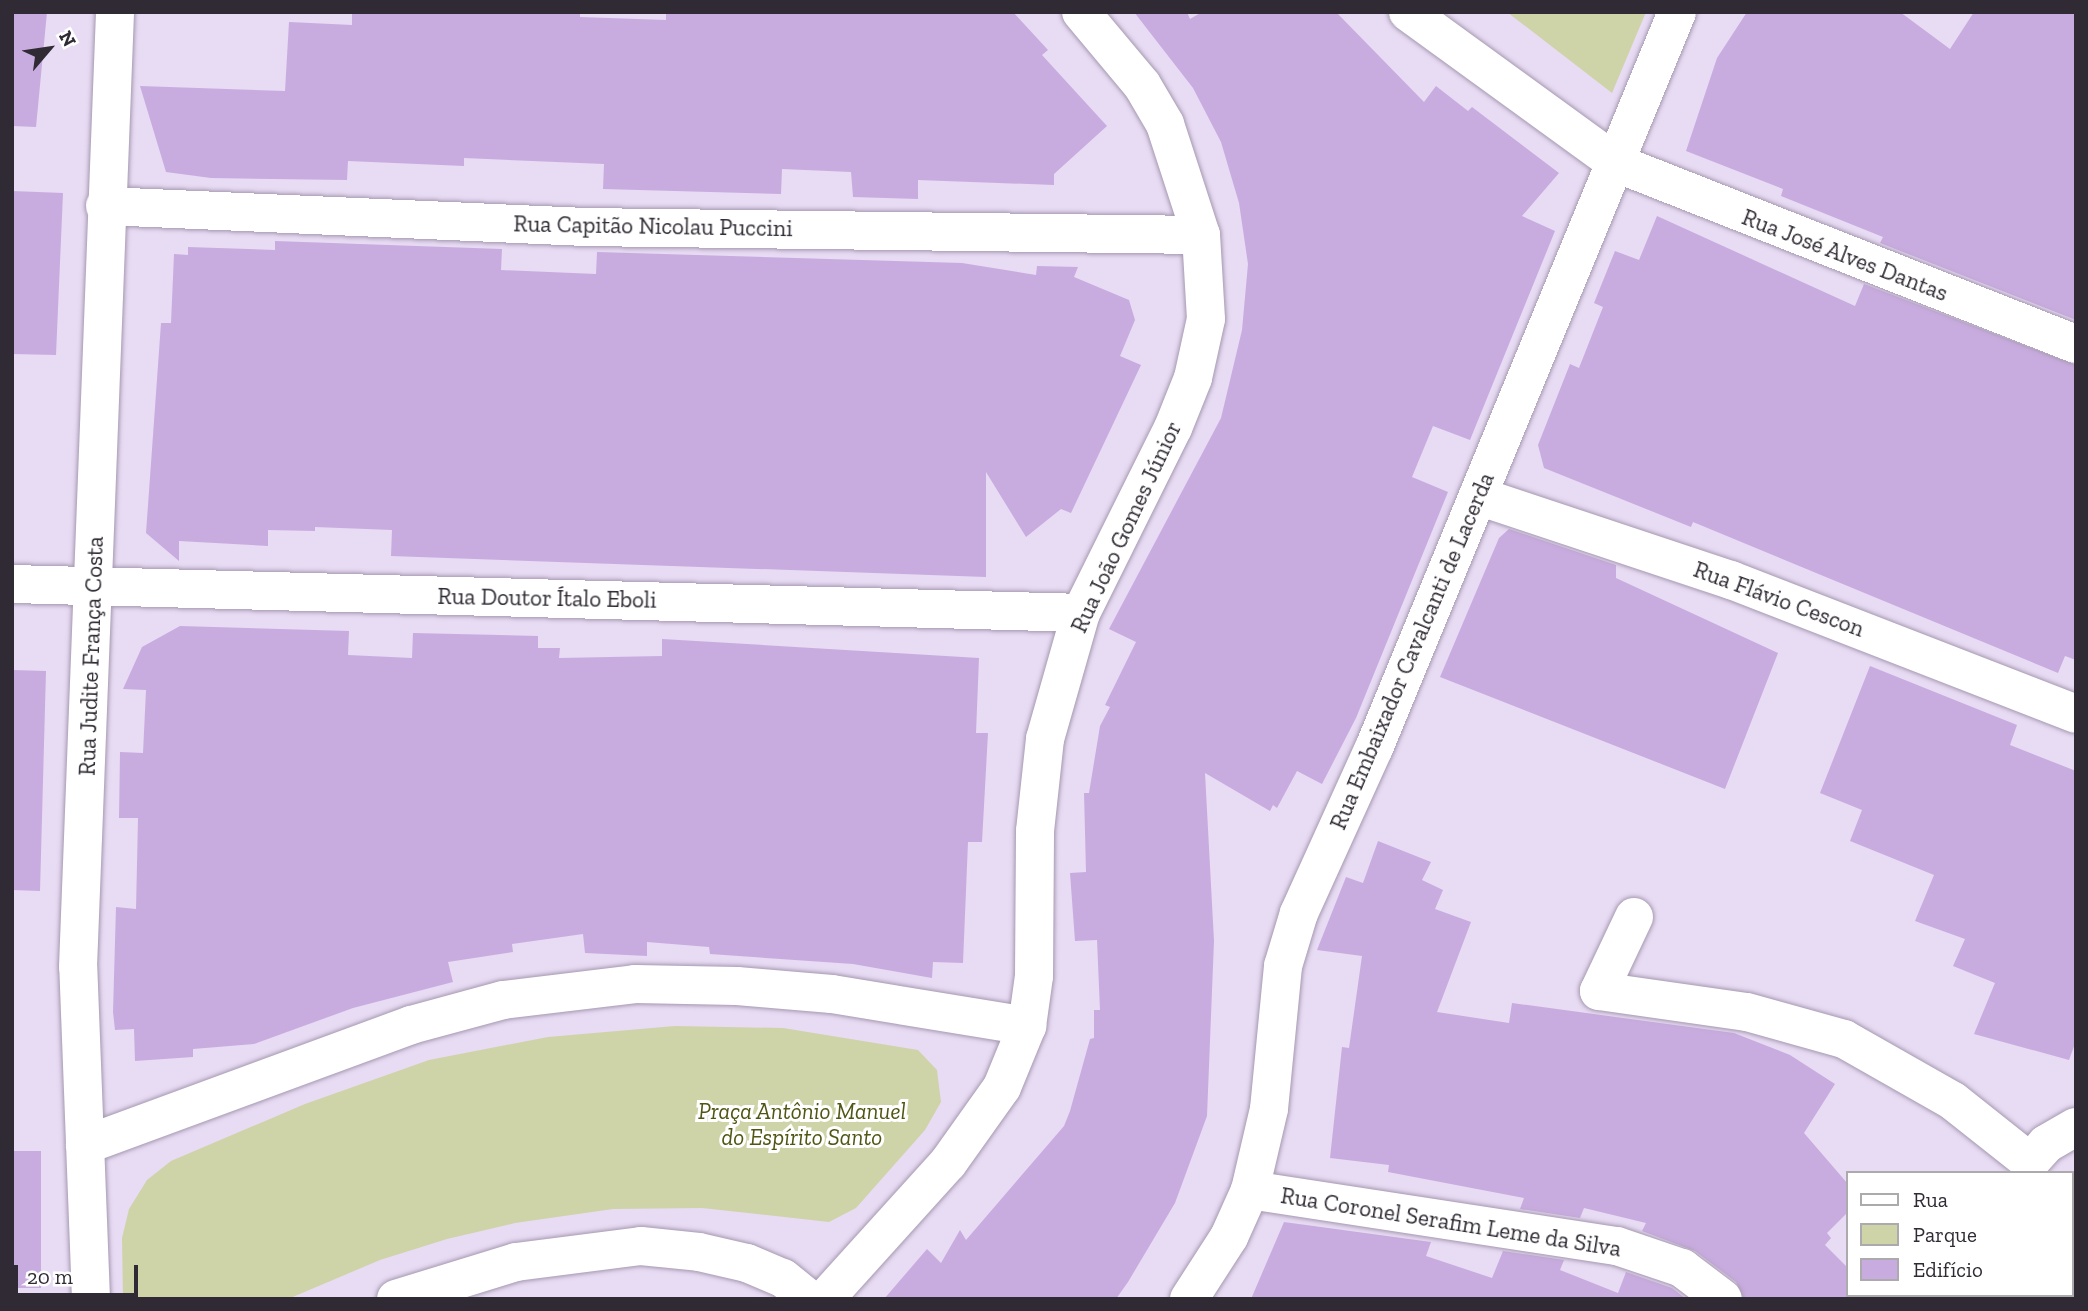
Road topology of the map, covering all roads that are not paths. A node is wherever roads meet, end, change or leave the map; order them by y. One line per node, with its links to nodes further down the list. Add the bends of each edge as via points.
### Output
1 (116, 12): 6 (street, Rua Judite França Costa)
2 (1081, 12): 7 (street, Rua João Gomes Júnior, via 1142,85 1165,124)
3 (1408, 12): 5 (street, Rua José Alves Dantas)
4 (1677, 12): 5 (street, Rua Embaixador Cavalcanti de Lacerda)
5 (1616, 163): 8 (street, Rua José Alves Dantas); 9 (street, Rua Embaixador Cavalcanti de Lacerda)
6 (105, 206): 7 (street, Rua Capitão Nicolau Puccini, via 583,227); 11 (street, Rua Judite França Costa)
7 (1201, 235): 12 (street, Rua João Gomes Júnior, via 1206,319 1193,378)
8 (2076, 344)
9 (1479, 496): 13 (street, Rua Flávio Cescon, via 1731,580); 19 (street, Rua Embaixador Cavalcanti de Lacerda, via 1299,913 1283,966 1269,1109)
10 (12, 584): 11 (street, Rua Doutor Ítalo Eboli)
11 (94, 587): 12 (street, Rua Doutor Ítalo Eboli); 17 (street, Rua Judite França Costa, via 78,967)
12 (1081, 613): 15 (street, Rua João Gomes Júnior, via 1045,739 1035,831 1034,976)
13 (2076, 714)
14 (1634, 917): 18 (street, via 1599,991 1747,1012 1844,1040 1953,1101)
15 (1027, 1026): 17 (street, via 832,994 737,986 635,984 503,1000 411,1025); 23 (street, Rua João Gomes Júnior, via 1002,1087 948,1163)
16 (2076, 1127): 18 (street, via 2046,1144)
17 (85, 1145): 20 (street, Rua Judite França Costa)
18 (2030, 1168)
19 (1250, 1190): 24 (street, Rua Embaixador Cavalcanti de Lacerda, via 1229,1237); 25 (street, Rua Coronel Serafim Leme da Silva, via 1617,1246 1682,1268)
20 (91, 1299)
21 (396, 1299): 22 (street, via 516,1262 641,1246 747,1263 783,1278)
22 (809, 1299)
23 (825, 1299)
24 (1189, 1299)
25 (1723, 1299)

